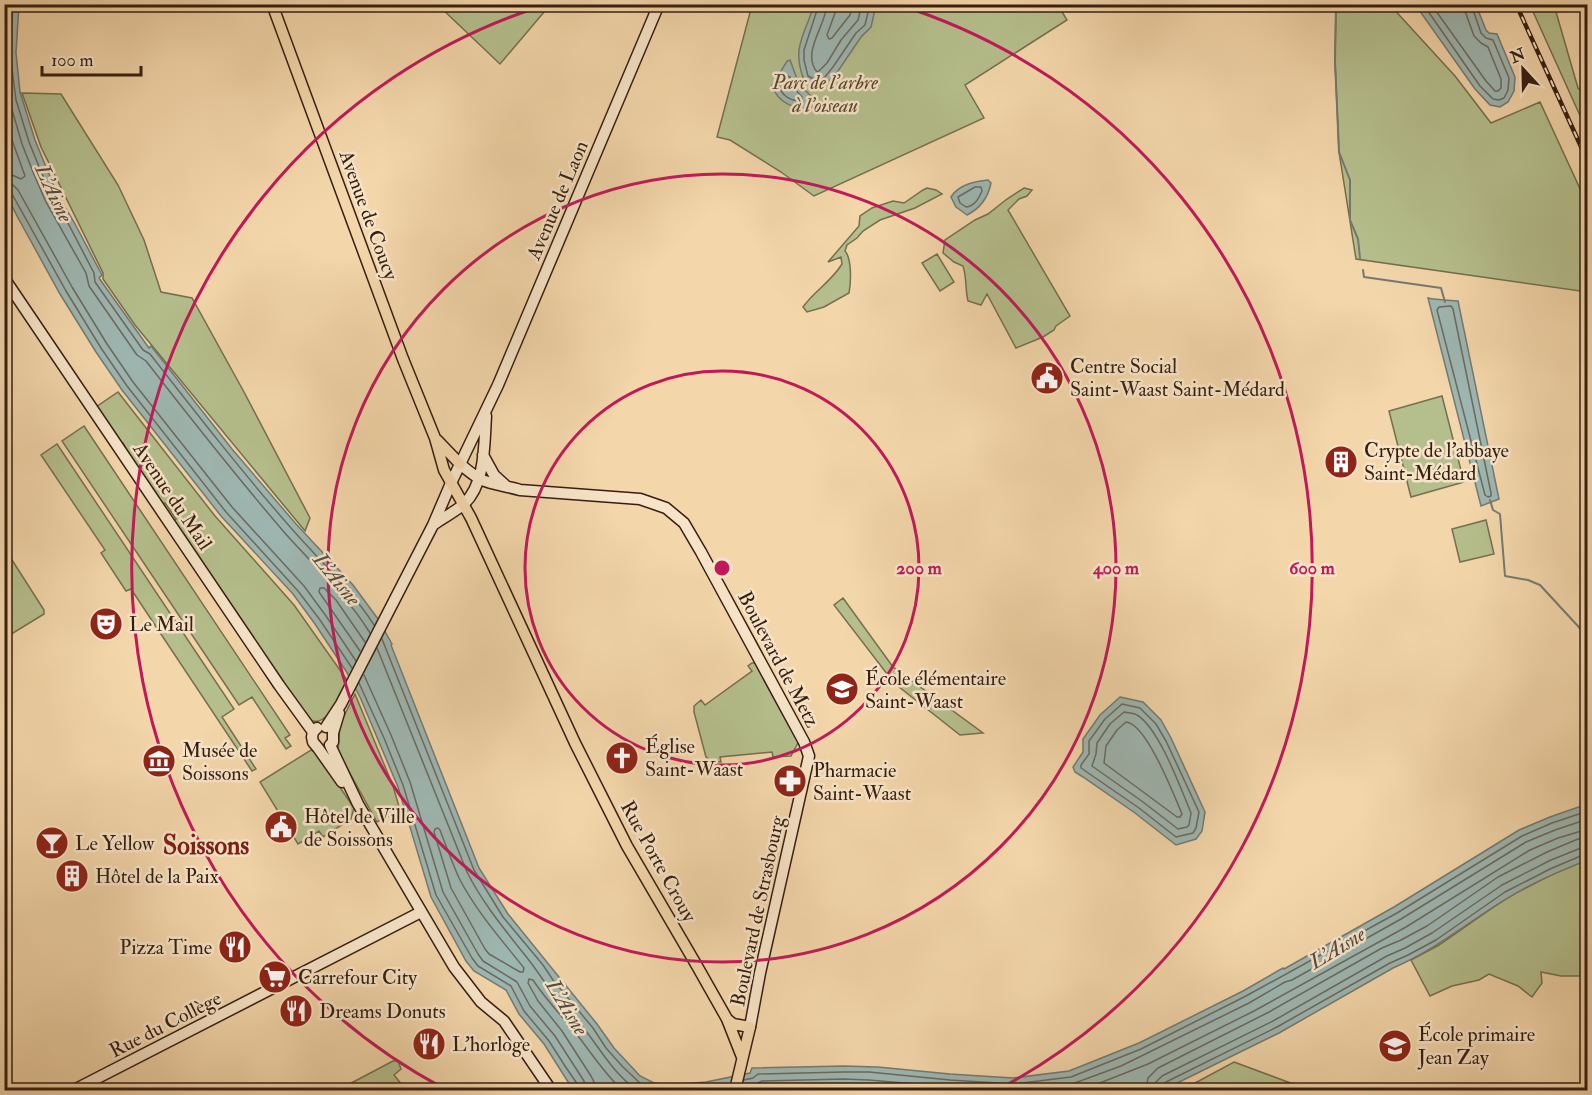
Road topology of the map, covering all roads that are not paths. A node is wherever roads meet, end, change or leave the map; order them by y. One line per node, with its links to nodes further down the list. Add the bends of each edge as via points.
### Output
1 (272, 4): 5 (main road, Avenue de Coucy)
2 (659, 4): 4 (main road, Avenue de Laon)
3 (4, 278): 16 (main road, Avenue du Mail)
4 (487, 410): 6 (main road); 8 (main road)
5 (435, 438): 7 (main road); 11 (main road, Rue Porte Crouy)
6 (468, 447): 7 (main road); 9 (main road)
7 (448, 452): 9 (main road)
8 (483, 455): 10 (main road); 12 (main road, via 494,475)
9 (460, 464): 10 (main road); 11 (main road)
10 (479, 478): 12 (main road, Boulevard de Metz); 13 (main road)
11 (451, 483): 13 (main road, Rue Porte Crouy); 14 (main road)
12 (506, 485): 19 (main road, Boulevard de Metz, via 520,490 640,499 666,508 684,523)
13 (463, 504): 14 (main road); 22 (main road, Rue Porte Crouy, via 627,846)
14 (433, 525): 15 (main road)
15 (329, 730): 16 (main road); 17 (main road, via 333,742)
16 (313, 732): 18 (main road)
17 (330, 745): 18 (main road); 20 (main road)
18 (318, 748): 20 (main road)
19 (809, 756): 23 (main road, Boulevard de Strasbourg)
20 (358, 804): 21 (main road)
21 (421, 912): 25 (main road, Rue du Collège); 26 (main road, via 465,982 504,1021)
22 (727, 1019): 23 (main road); 24 (main road, Rue Porte Crouy)
23 (750, 1027): 24 (main road, Boulevard de Strasbourg)
24 (742, 1057): 27 (main road, Boulevard de Strasbourg)
25 (74, 1090)
26 (551, 1090)
27 (735, 1090)

